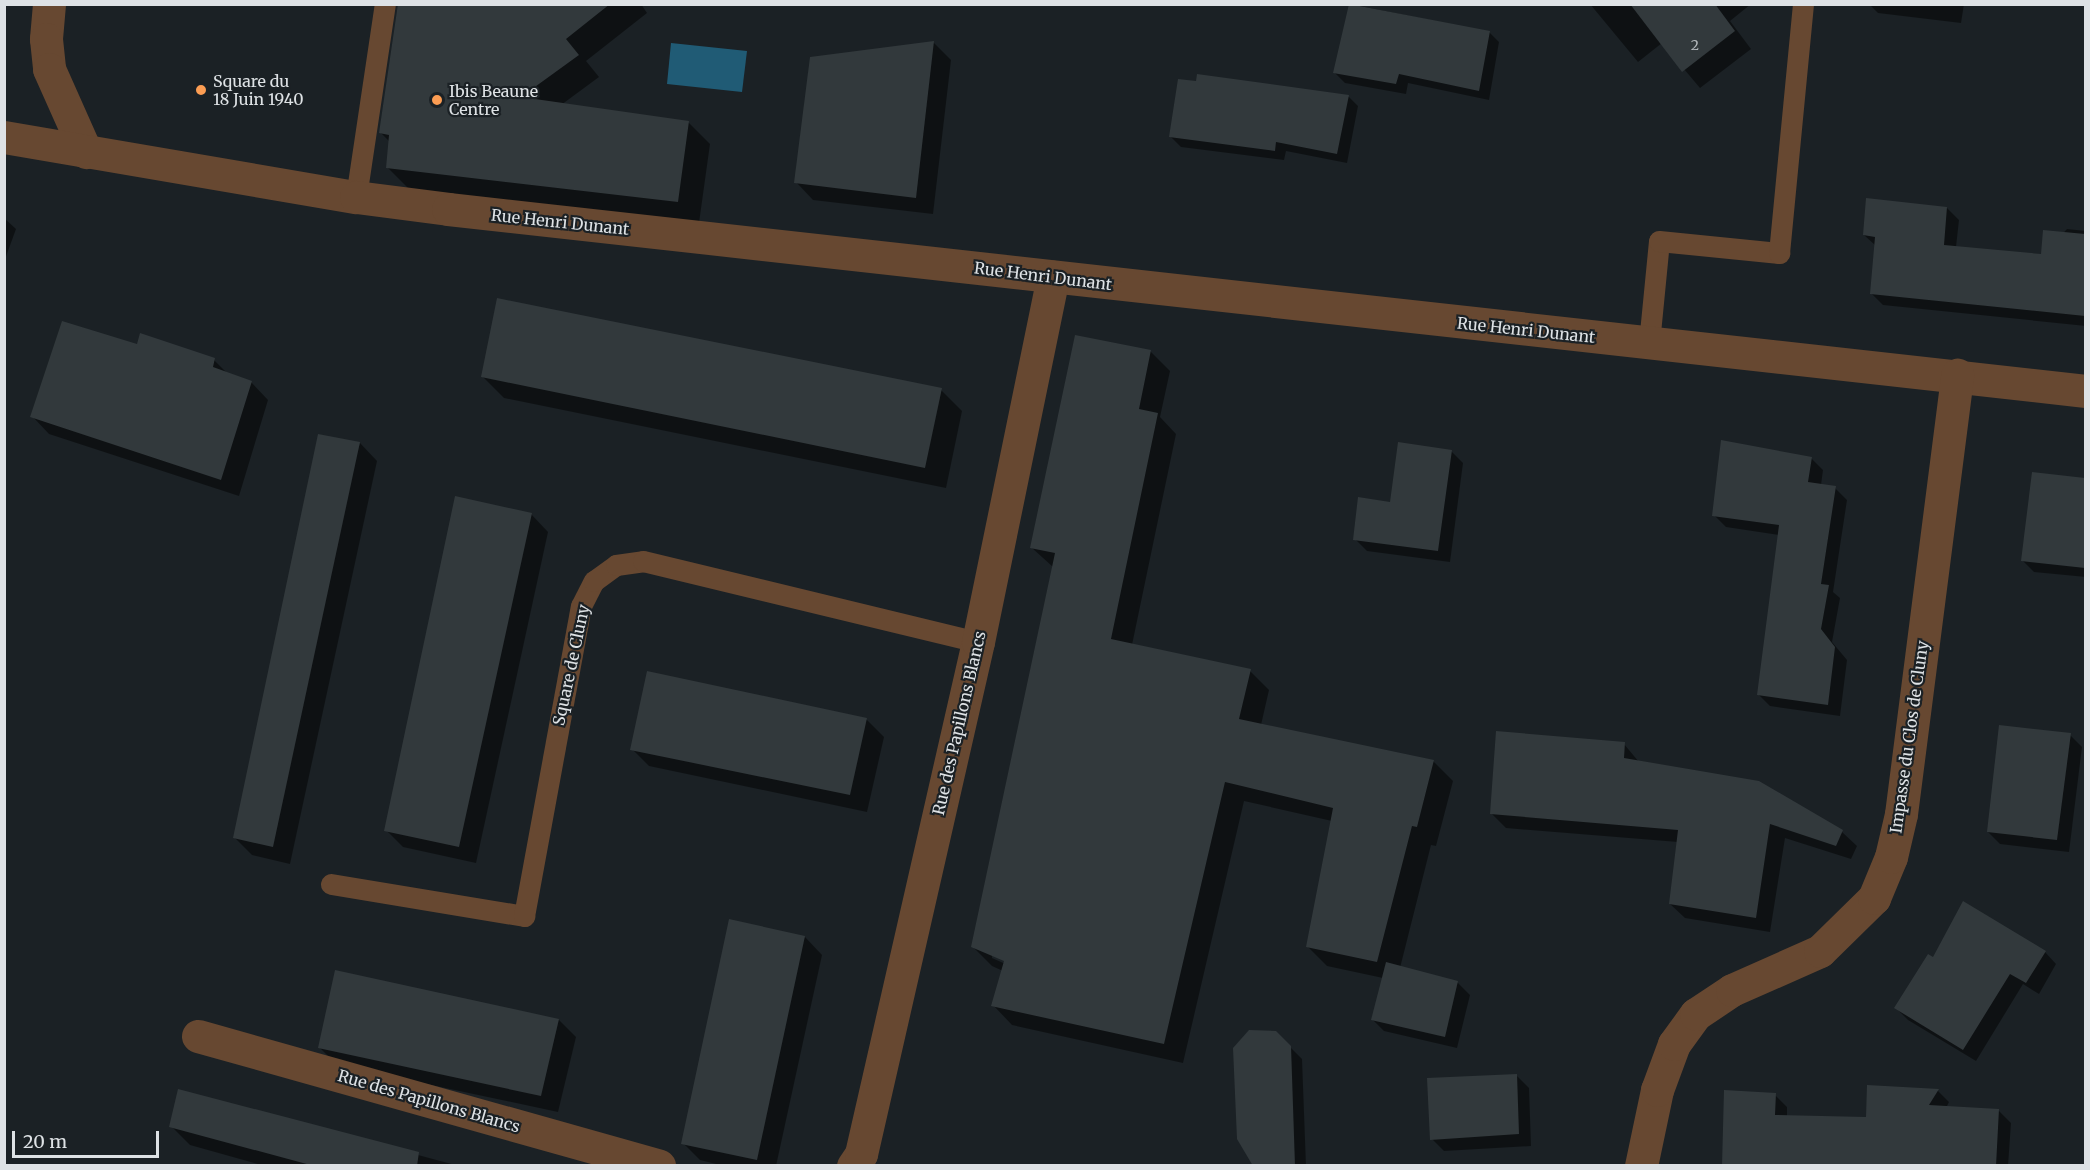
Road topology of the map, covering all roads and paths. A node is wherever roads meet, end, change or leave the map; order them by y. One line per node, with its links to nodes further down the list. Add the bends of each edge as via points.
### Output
1 (49, 4): 5 (street, via 46,39 50,69 59,99)
2 (385, 4): 6 (lane)
3 (1803, 4): 8 (lane, via 1779,254 1659,241)
4 (4, 137): 5 (street, Rue Henri Dunant)
5 (86, 152): 6 (street, Rue Henri Dunant)
6 (356, 197): 7 (street, Rue Henri Dunant)
7 (1053, 277): 8 (street, Rue Henri Dunant); 11 (street, Rue des Papillons Blancs)
8 (1649, 343): 9 (street, Rue Henri Dunant)
9 (1957, 375): 10 (street, Rue Henri Dunant); 16 (street, Impasse du Clos de Cluny, via 1901,814 1891,857 1874,898 1820,951 1732,990 1696,1014 1674,1044 1660,1081)
10 (2085, 391)
11 (978, 642): 12 (lane, Square de Cluny, via 643,561 616,565 594,581 581,606 524,916); 15 (street, Rue des Papillons Blancs, via 861,1154)
12 (331, 884)
13 (198, 1036): 14 (street, Rue des Papillons Blancs)
14 (659, 1166)
15 (854, 1166)
16 (1641, 1166)

